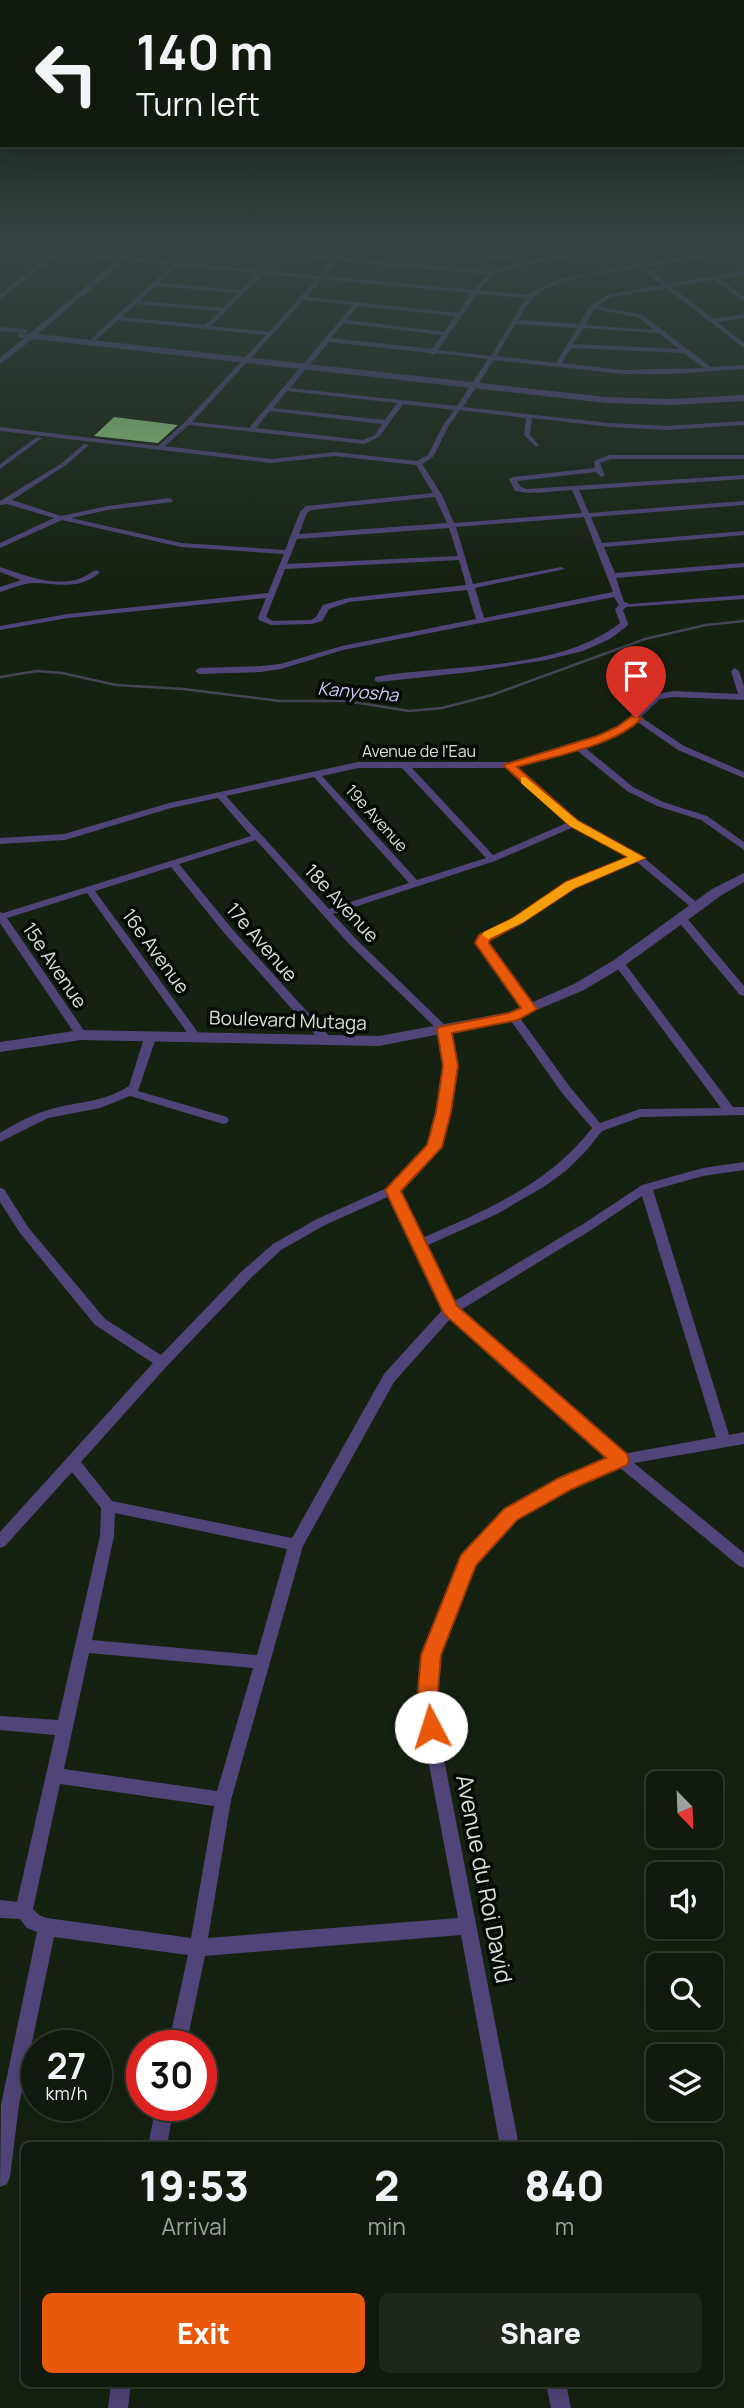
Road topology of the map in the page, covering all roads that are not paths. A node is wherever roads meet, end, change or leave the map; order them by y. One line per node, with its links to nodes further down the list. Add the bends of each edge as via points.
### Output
1 (246, 360): 21 (street)
2 (272, 360): 8 (street)
3 (311, 360): 8 (street)
4 (491, 360): 12 (street)
5 (515, 360): 9 (street)
6 (561, 360): 9 (street)
7 (698, 360): 11 (street)
8 (308, 364): 12 (street); 13 (street)
9 (558, 365): 11 (street, via 640,373)
10 (744, 367): 11 (street)
11 (709, 369)
12 (477, 383): 14 (street, via 643,397); 15 (street, via 644,402); 18 (street)
13 (285, 389): 16 (street); 17 (street)
14 (744, 392)
15 (744, 398)
16 (401, 402): 18 (street); 20 (street)
17 (269, 409): 20 (street); 23 (street)
18 (459, 409): 19 (street); 30 (street, via 431,456)
19 (529, 416): 22 (street, via 638,428); 27 (street, via 527,435)
20 (387, 422): 23 (street, via 377,436 364,442)
21 (187, 423): 23 (street); 28 (street)
22 (744, 423)
23 (251, 430)
24 (0, 431): 25 (street); 28 (street)
25 (39, 438): 26 (street); 31 (street)
26 (86, 445): 28 (street); 39 (street)
27 (536, 445)
28 (156, 450): 30 (street, via 271,461 335,454); 32 (street)
29 (744, 457): 33 (street, via 610,457 596,462)
30 (418, 463): 37 (street)
31 (0, 467)
32 (291, 467)
33 (598, 470): 35 (street); 36 (street, via 513,479 522,491)
34 (744, 477): 35 (street)
35 (607, 485): 36 (street)
36 (575, 488): 41 (street)
37 (439, 495): 43 (street); 45 (street, via 316,505 304,512)
38 (169, 500): 42 (street)
39 (3, 503): 42 (street)
40 (744, 503): 41 (street)
41 (585, 515): 43 (street); 46 (street)
42 (61, 518): 47 (street); 48 (street, via 181,545)
43 (452, 525): 45 (street); 49 (street)
44 (744, 533): 46 (street)
45 (295, 537): 48 (street)
46 (599, 545): 55 (street)
47 (0, 547)
48 (288, 552): 51 (street)
49 (462, 558): 51 (street); 57 (street)
50 (744, 565): 55 (street)
51 (282, 567): 60 (street)
52 (0, 569): 56 (street)
53 (561, 569): 57 (street)
54 (96, 572): 56 (street, via 69,584)
55 (612, 576): 59 (street)
56 (30, 581): 58 (street)
57 (468, 587): 60 (street, via 348,600 326,607 319,619 304,623 265,621 262,618); 63 (street)
58 (0, 590)
59 (617, 594): 62 (street); 63 (street)
60 (270, 595): 64 (street, via 68,615)
61 (744, 597): 62 (street)
62 (624, 605): 67 (street, via 619,609 624,624 604,640 539,658)
63 (481, 621): 65 (street, via 342,648 261,670)
64 (0, 628)
65 (199, 671)
66 (735, 671): 68 (street)
67 (378, 678)
68 (743, 696): 69 (street, Avenue de l'Eau, via 657,696)
69 (636, 718): 70 (street, Avenue de l'Eau, via 621,730); 74 (street, via 681,748)
70 (576, 745): 72 (street, Avenue de l'Eau); 79 (street, via 630,789 704,818)
71 (404, 765): 72 (street, Avenue de l'Eau); 73 (street, Avenue de l'Eau, via 358,765); 81 (street)
72 (509, 765): 76 (street)
73 (315, 773): 75 (street, Avenue de l'Eau); 84 (street, 19e Avenue)
74 (744, 775)
75 (220, 794): 77 (street, 18e Avenue); 78 (street, Avenue de l'Eau, via 65,837)
76 (574, 823): 80 (street); 81 (street)
77 (257, 837): 82 (street); 87 (street, 18e Avenue)
78 (0, 841)
79 (744, 847)
80 (639, 858): 86 (street); 92 (street, via 570,885 484,938 482,943)
81 (492, 859): 84 (street)
82 (173, 863): 85 (street); 98 (street, 17e Avenue)
83 (744, 877): 86 (street, Boulevard Mutaga)
84 (416, 885): 87 (street)
85 (88, 888): 88 (street); 97 (street, 16e Avenue)
86 (696, 906): 89 (street, Boulevard Mutaga)
87 (326, 913): 94 (street, 18e Avenue)
88 (0, 916): 95 (street, 15e Avenue)
89 (681, 918): 90 (street, Boulevard Mutaga); 91 (street)
90 (619, 963): 92 (street, Boulevard Mutaga); 102 (street)
91 (744, 993)
92 (530, 1009): 93 (street, Boulevard Mutaga)
93 (513, 1017): 94 (street, Boulevard Mutaga); 104 (street)
94 (444, 1030): 98 (street, Boulevard Mutaga, via 379,1041); 108 (street, via 450,1066 434,1147)
95 (81, 1035): 96 (street, Boulevard Mutaga); 99 (street, Boulevard Mutaga)
96 (151, 1035): 97 (street, Boulevard Mutaga); 100 (street)
97 (195, 1036): 98 (street, Boulevard Mutaga)
98 (328, 1042)
99 (0, 1047)
100 (130, 1092): 103 (street); 105 (street, via 95,1107 44,1115)
101 (744, 1111): 102 (street)
102 (730, 1112): 104 (street, via 640,1114)
103 (223, 1120)
104 (598, 1128): 110 (street, via 588,1143 551,1174 498,1209)
105 (0, 1138)
106 (744, 1166): 107 (street)
107 (646, 1188): 111 (street); 114 (street)
108 (393, 1190): 110 (street); 112 (street, via 277,1247)
109 (0, 1192): 112 (street, via 24,1230 100,1322)
110 (419, 1244): 111 (street)
111 (450, 1310): 115 (street); 119 (street, via 389,1378)
112 (162, 1362): 116 (street)
113 (744, 1438): 114 (street, Avenue du Roi David)
114 (724, 1441): 115 (street, Avenue du Roi David)
115 (620, 1460): 120 (street); 129 (street, Avenue du Roi David, via 510,1514 468,1560 431,1655 427,1701)
116 (74, 1464): 117 (street); 118 (street)
117 (107, 1506): 119 (street); 121 (street, via 107,1536)
118 (0, 1542)
119 (296, 1545): 122 (street)
120 (744, 1562)
121 (83, 1646): 122 (street); 124 (street)
122 (263, 1662): 126 (street)
123 (0, 1723): 124 (street)
124 (64, 1728): 125 (street)
125 (54, 1775): 126 (street); 128 (street)
126 (223, 1800): 131 (street)
127 (0, 1909): 128 (street)
128 (24, 1911): 130 (street, via 33,1922)
129 (466, 1926): 131 (street); 135 (street, Avenue du Roi David)
130 (47, 1927): 131 (street); 136 (street)
131 (198, 1948): 132 (street)
132 (180, 2030)
133 (162, 2121): 134 (street)
134 (158, 2142)
135 (509, 2142)
136 (0, 2177)
137 (121, 2387): 139 (street)
138 (557, 2387): 140 (street)
139 (118, 2408)
140 (561, 2408)

